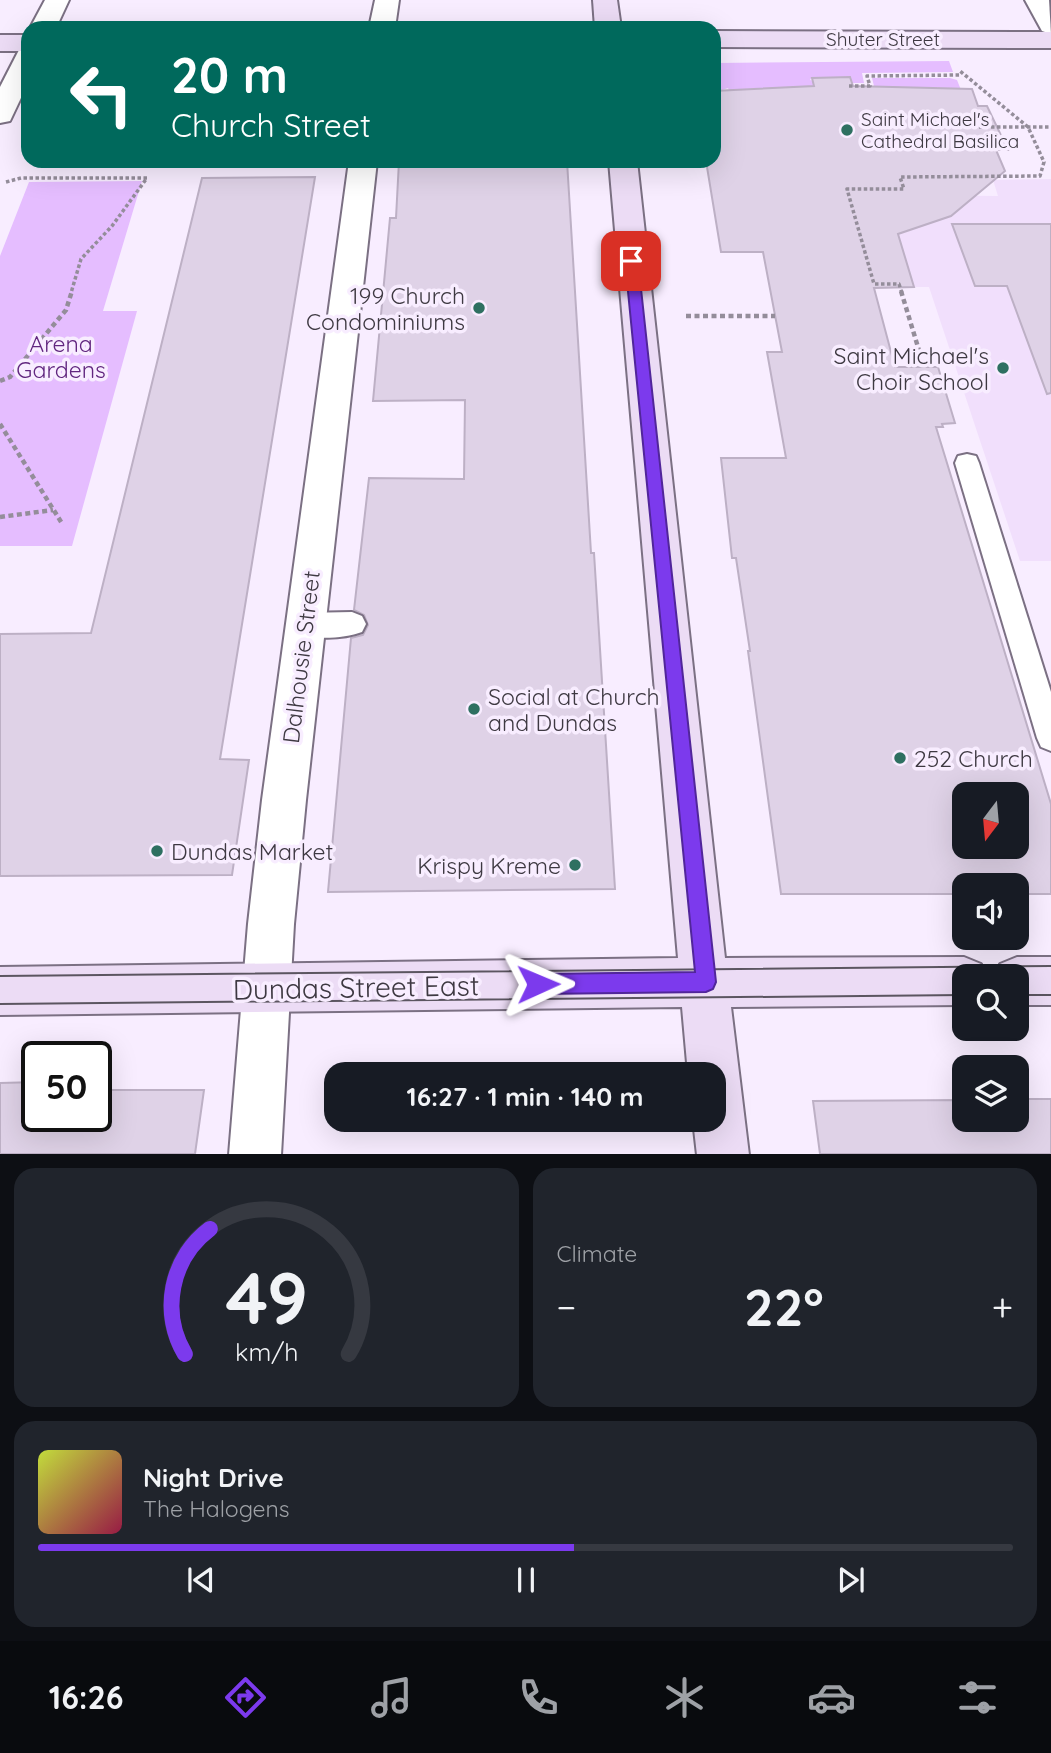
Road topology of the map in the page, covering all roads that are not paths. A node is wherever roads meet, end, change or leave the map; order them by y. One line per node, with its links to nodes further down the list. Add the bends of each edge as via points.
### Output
1 (57, 0): 5 (street)
2 (387, 0): 6 (street)
3 (605, 0): 7 (main road)
4 (1037, 0): 8 (street)
5 (46, 21)
6 (383, 21)
7 (607, 21)
8 (1051, 26)
9 (721, 39): 10 (main road, Shuter Street)
10 (1051, 40)
11 (0, 43): 12 (main road)
12 (21, 43)
13 (21, 70): 14 (street)
14 (0, 115)
15 (362, 168): 19 (street, Dalhousie Street)
16 (624, 168): 24 (main road)
17 (967, 463): 20 (lane)
18 (352, 624): 19 (lane)
19 (303, 625): 25 (street, Dalhousie Street)
20 (1051, 738)
21 (952, 981): 24 (main road, Dundas Street East)
22 (1029, 981): 23 (main road)
23 (1051, 981)
24 (706, 982): 25 (main road, Dundas Street East); 27 (main road)
25 (267, 988): 26 (main road, Dundas Street East); 29 (street, Dalhousie Street)
26 (0, 991)
27 (713, 1062)
28 (720, 1132): 30 (main road)
29 (255, 1154)
30 (723, 1154)

